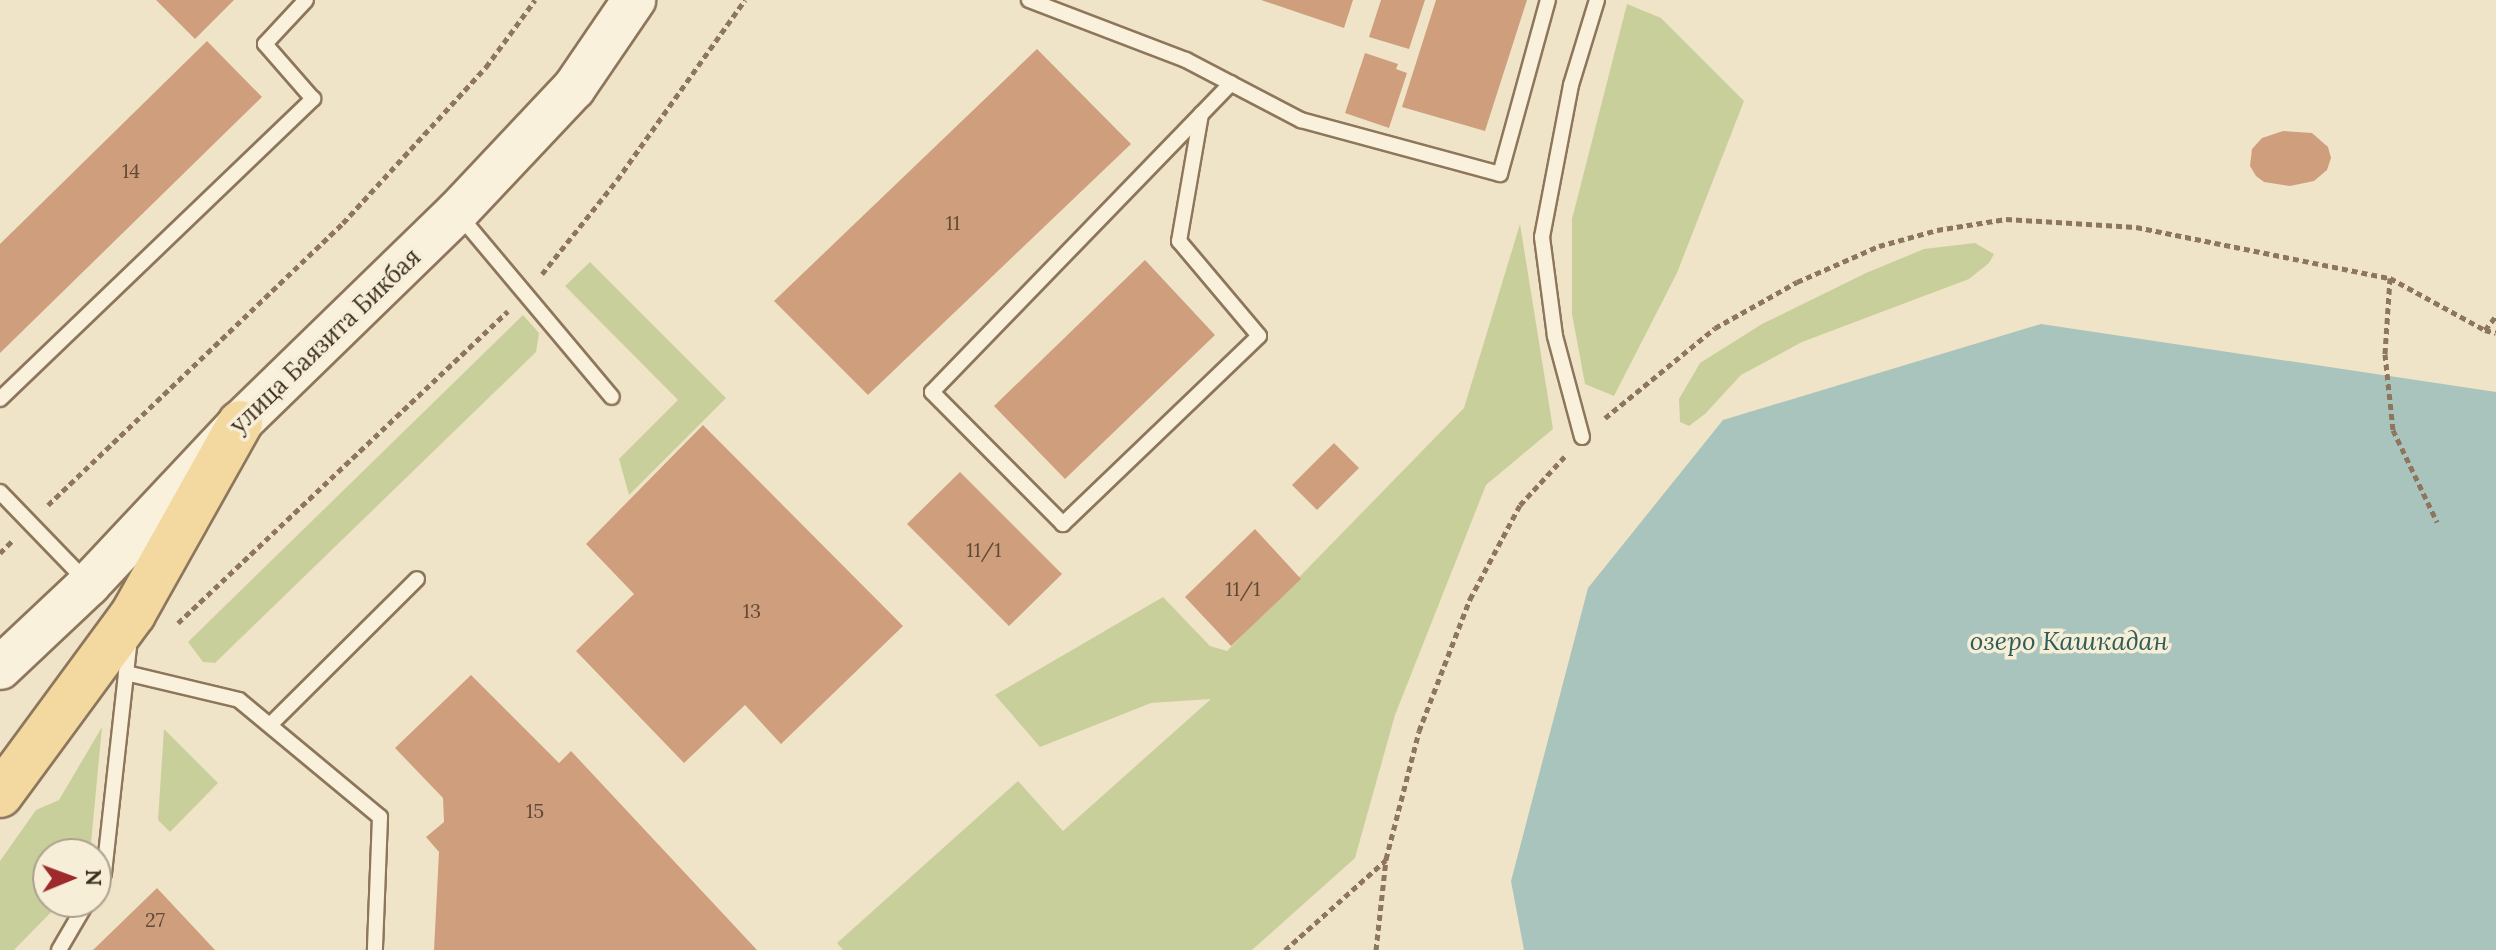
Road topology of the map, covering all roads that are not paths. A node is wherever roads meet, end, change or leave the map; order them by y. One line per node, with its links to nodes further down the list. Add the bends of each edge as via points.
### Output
1 (306, 0): 10 (lane, via 265,44 313,99)
2 (634, 0): 8 (main road, улица Баязита Бикбая, via 574,88)
3 (1029, 0): 6 (lane, via 1186,60)
4 (1548, 0): 6 (lane, via 1500,174 1301,120)
5 (1597, 0): 12 (lane, via 1571,85 1542,237 1555,336)
6 (1231, 83): 7 (lane)
7 (1201, 114): 7 (lane, via 932,392 1063,524 1259,336 1179,241)
8 (457, 212): 9 (lane); 11 (main road, улица Баязита Бикбая)
9 (612, 397)
10 (0, 399)
11 (240, 423): 15 (main road, улица Баязита Бикбая); 16 (main road)
12 (1582, 437)
13 (0, 492): 15 (lane)
14 (417, 579): 19 (lane)
15 (89, 584): 17 (main road, улица Баязита Бикбая)
16 (152, 622): 18 (lane); 20 (main road)
17 (0, 668)
18 (126, 673): 19 (lane, via 239,700); 21 (lane)
19 (270, 725): 24 (lane, via 380,817)
20 (0, 795)
21 (108, 838)
22 (78, 918): 23 (lane)
23 (59, 950)
24 (375, 950)

